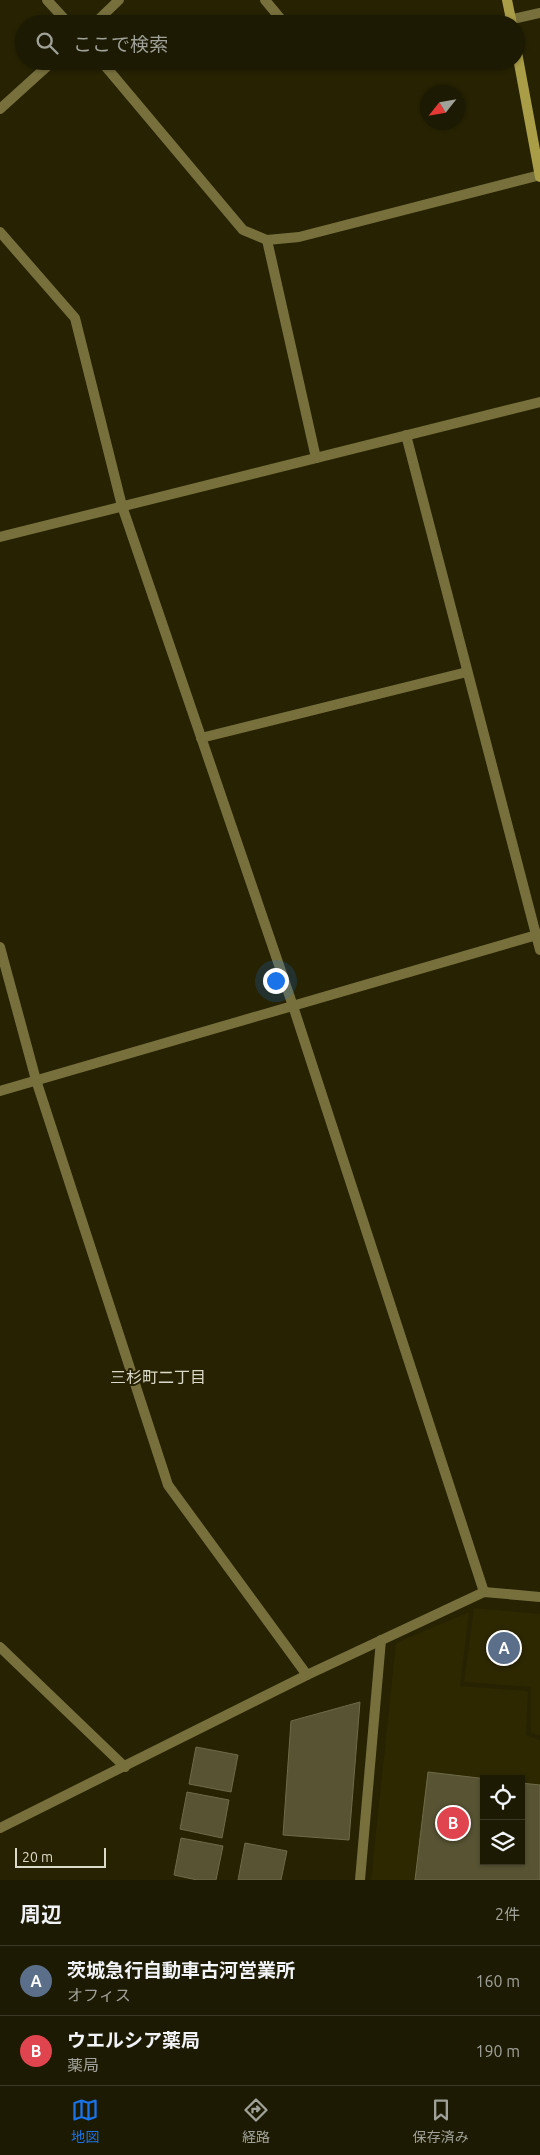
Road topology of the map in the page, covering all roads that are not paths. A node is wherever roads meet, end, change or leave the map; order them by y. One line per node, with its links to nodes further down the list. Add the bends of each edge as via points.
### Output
1 (47, 0): 6 (street)
2 (119, 0): 7 (street)
3 (265, 0): 8 (street)
4 (507, 0): 9 (street)
5 (540, 13): 10 (street)
6 (61, 15)
7 (103, 15)
8 (278, 15)
9 (510, 15)
10 (525, 18)
11 (43, 70): 14 (street)
12 (109, 70): 17 (street, via 243,230)
13 (520, 70): 15 (street)
14 (0, 109)
15 (540, 176): 17 (street, via 299,237)
16 (0, 232): 21 (street, via 75,318)
17 (267, 240): 20 (street)
18 (540, 402): 19 (street)
19 (406, 435): 20 (street); 23 (street)
20 (316, 458): 21 (street)
21 (122, 506): 22 (street); 24 (street)
22 (0, 536)
23 (467, 672): 24 (street); 25 (street)
24 (201, 738): 28 (street)
25 (538, 935): 27 (street); 28 (street)
26 (0, 947): 29 (street)
27 (540, 950)
28 (293, 1006): 29 (street); 31 (street)
29 (36, 1080): 30 (street); 35 (street, via 168,1485)
30 (0, 1091)
31 (484, 1592): 32 (street); 33 (street)
32 (540, 1597)
33 (381, 1640): 35 (street); 38 (street)
34 (0, 1647): 36 (street)
35 (307, 1675): 36 (street)
36 (125, 1767): 37 (street)
37 (0, 1828)
38 (360, 1880)

